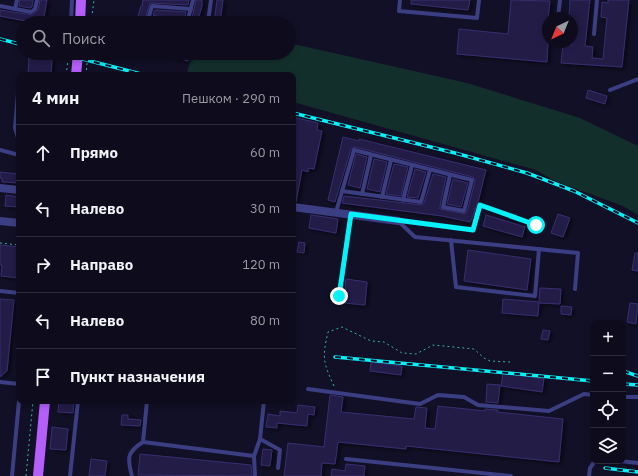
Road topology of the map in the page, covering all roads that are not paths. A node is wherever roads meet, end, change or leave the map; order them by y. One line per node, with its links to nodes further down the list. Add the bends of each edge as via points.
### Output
1 (17, 0): 12 (lane)
2 (37, 0): 12 (lane, via 35,9 31,12)
3 (72, 0): 15 (lane)
4 (81, 0): 16 (main road)
5 (193, 0): 13 (lane)
6 (211, 0): 19 (lane)
7 (400, 0): 8 (lane, via 399,11 477,18)
8 (479, 0)
9 (560, 0): 14 (lane)
10 (597, 0): 20 (lane)
11 (0, 6): 12 (lane)
12 (15, 9)
13 (190, 9): 17 (lane, via 152,6); 18 (lane)
14 (559, 12)
15 (74, 16)
16 (77, 16)
17 (149, 16)
18 (188, 16)
19 (209, 16)
20 (594, 34)
21 (77, 60): 22 (main road)
22 (76, 72)
23 (638, 79): 24 (lane)
24 (610, 90)
25 (0, 150): 26 (lane)
26 (16, 154)
27 (371, 155): 28 (lane); 34 (lane, via 354,150); 35 (lane)
28 (391, 160): 29 (lane); 36 (lane)
29 (412, 165): 30 (lane); 37 (lane)
30 (430, 170): 31 (lane); 37 (lane, via 422,202)
31 (450, 174): 31 (lane, via 472,180 464,211 443,207)
32 (0, 188): 33 (street)
33 (16, 190)
34 (342, 191): 35 (lane); 39 (lane)
35 (362, 194): 36 (lane)
36 (382, 197): 37 (lane)
37 (403, 200)
38 (296, 207): 39 (street)
39 (336, 212): 40 (street)
40 (351, 214): 42 (street); 50 (lane)
41 (0, 221): 43 (street)
42 (398, 221): 44 (lane, via 473,230 480,205); 45 (lane, via 415,237)
43 (16, 223)
44 (536, 225)
45 (451, 240): 46 (lane); 46 (lane, via 456,287 535,296)
46 (540, 249): 47 (lane, via 578,253)
47 (575, 289)
48 (0, 291): 49 (lane)
49 (16, 293)
50 (339, 296)
51 (0, 382): 52 (lane)
52 (16, 384)
53 (308, 389): 54 (lane, via 420,404 438,395 464,397 478,405 549,411 584,394)
54 (590, 395)
55 (626, 396): 56 (lane)
56 (638, 398)
57 (19, 404): 70 (lane)
58 (45, 404): 71 (main road)
59 (78, 404): 72 (lane)
60 (147, 404): 63 (lane)
61 (264, 404): 62 (lane)
62 (260, 439): 64 (lane); 69 (lane, via 280,450)
63 (143, 442): 64 (lane); 73 (lane, via 133,449 128,461)
64 (254, 456): 74 (lane)
65 (346, 460): 75 (lane)
66 (626, 462): 67 (lane)
67 (638, 463)
68 (593, 464): 76 (lane)
69 (278, 468)
70 (12, 476)
71 (38, 476)
72 (70, 476)
73 (132, 476)
74 (255, 476)
75 (511, 476)
76 (589, 476)

